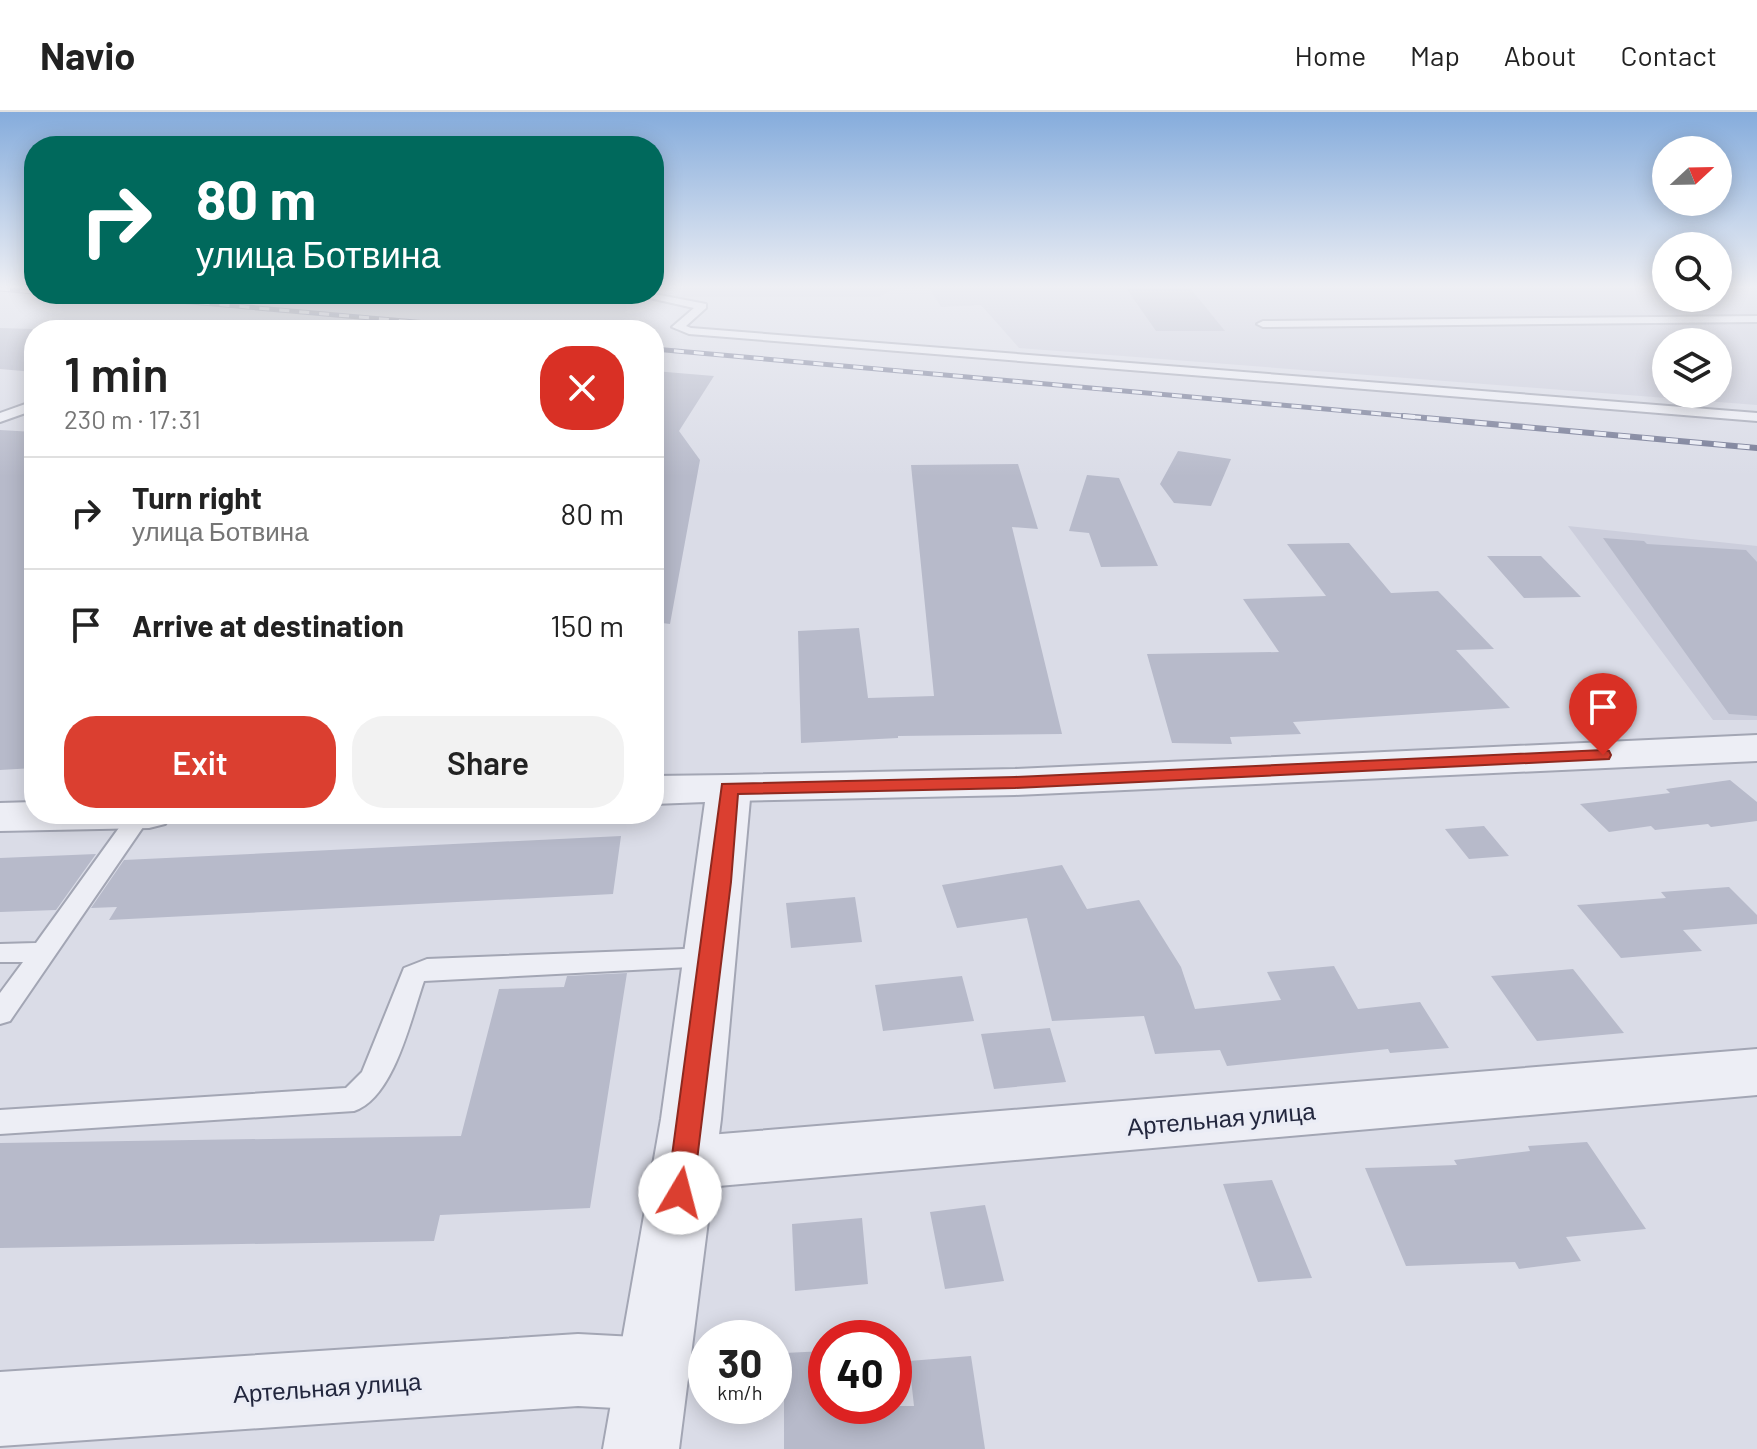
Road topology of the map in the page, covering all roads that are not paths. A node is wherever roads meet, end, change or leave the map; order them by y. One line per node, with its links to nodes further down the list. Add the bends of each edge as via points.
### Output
1 (930, 350): 3 (lane)
2 (24, 409): 4 (lane)
3 (1757, 417)
4 (0, 418)
5 (1757, 748): 6 (street, via 1031,782)
6 (729, 788): 7 (street); 13 (street)
7 (664, 790)
8 (24, 816): 9 (street)
9 (0, 817)
10 (134, 824): 11 (lane)
11 (45, 952): 12 (lane); 14 (lane)
12 (0, 953)
13 (711, 957): 16 (lane, via 427,969 413,975 374,1078 354,1099); 17 (street)
14 (0, 1014)
15 (1757, 1072): 17 (street, Артельная улица)
16 (0, 1122)
17 (684, 1163): 18 (street)
18 (654, 1374): 19 (street, Артельная улица, via 578,1370); 20 (street)
19 (0, 1409)
20 (641, 1449)

